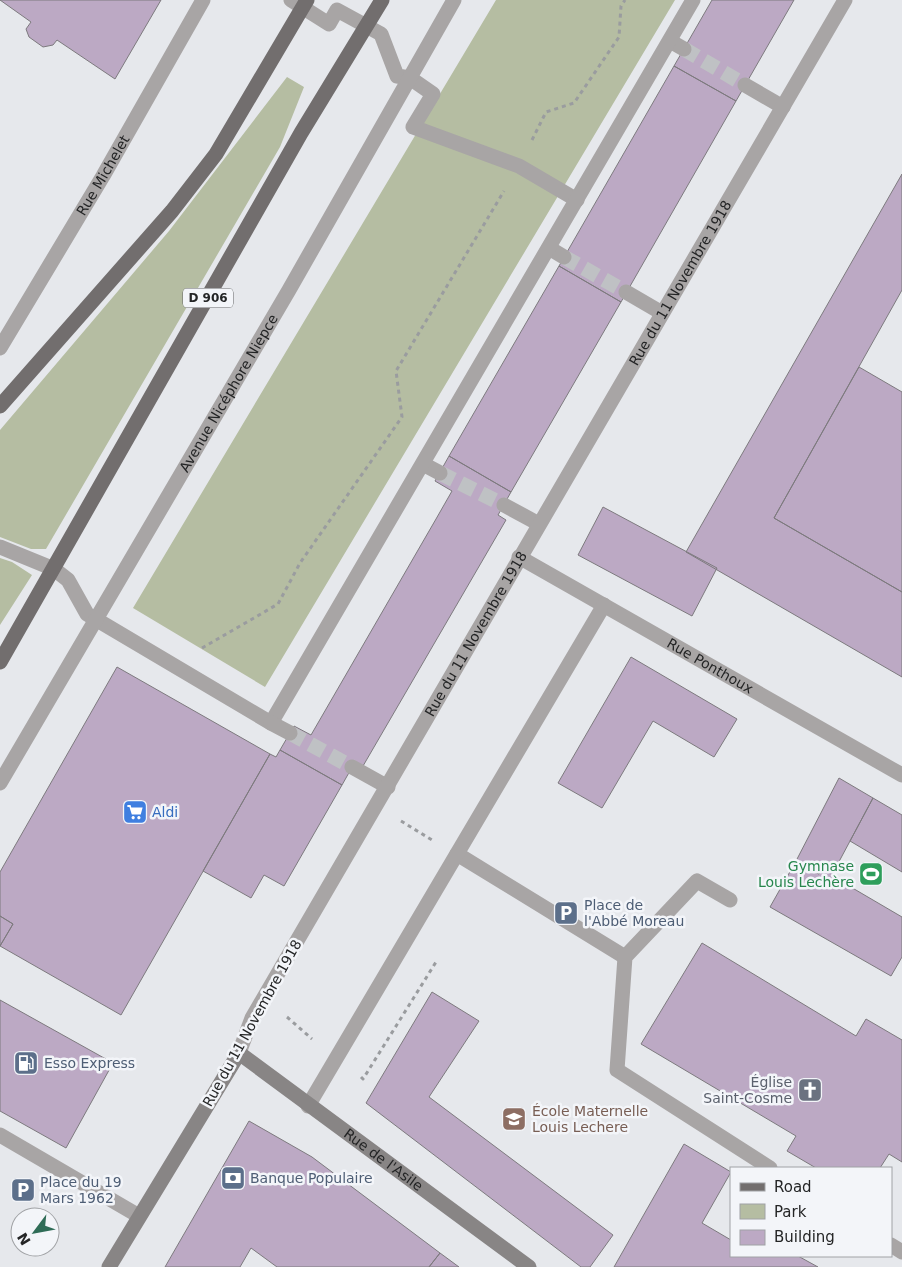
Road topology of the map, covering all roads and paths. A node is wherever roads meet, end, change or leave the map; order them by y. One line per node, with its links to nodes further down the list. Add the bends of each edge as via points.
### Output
1 (203, 0): 20 (street, Rue Michelet)
2 (382, 0): 8 (main road, D 906)
3 (454, 0): 11 (street, Avenue Nicéphore Niepce)
4 (625, 0): 14 (path, via 621,6 619,37 574,103 546,112)
5 (694, 0): 9 (street)
6 (845, 0): 13 (street, Rue du 11 Novembre 1918)
7 (300, 3): 8 (street, via 329,24 337,10); 21 (main road, via 216,154 172,211)
8 (366, 27): 11 (street, via 383,37 397,76); 28 (main road, D 906, via 302,133)
9 (670, 41): 10 (street); 15 (street)
10 (684, 49)
11 (410, 78): 14 (street, via 432,94 413,127); 30 (street, Avenue Nicéphore Niepce)
12 (745, 85): 13 (street)
13 (783, 107): 19 (street, Rue du 11 Novembre 1918)
14 (519, 166): 15 (street); 32 (path, via 396,371 402,417 300,563 278,604)
15 (577, 200): 16 (street)
16 (548, 248): 17 (street); 22 (street)
17 (564, 257)
18 (626, 292): 19 (street)
19 (662, 313): 25 (street, Rue du 11 Novembre 1918)
20 (0, 348)
21 (0, 406)
22 (423, 464): 23 (street); 33 (street)
23 (440, 473)
24 (504, 506): 25 (street)
25 (539, 524): 27 (street, Rue du 11 Novembre 1918)
26 (0, 548): 28 (street)
27 (519, 557): 29 (street, Rue Ponthoux); 38 (street, Rue du 11 Novembre 1918)
28 (54, 569): 30 (street, via 68,580 88,614); 31 (main road, D 906)
29 (604, 605): 36 (street, Rue Ponthoux); 40 (street)
30 (96, 620): 32 (street); 37 (street, Avenue Nicéphore Niepce)
31 (0, 662)
32 (173, 665): 33 (street)
33 (271, 723): 34 (street)
34 (290, 733)
35 (352, 767): 38 (street)
36 (902, 775)
37 (0, 784)
38 (388, 788): 39 (street, Rue du 11 Novembre 1918)
39 (377, 807): 40 (path); 43 (street, Rue du 11 Novembre 1918, via 252,1018)
40 (457, 854): 42 (street); 44 (street)
41 (730, 900): 42 (street, via 697,881)
42 (625, 957): 46 (street, via 617,1070)
43 (239, 1053): 44 (street, Rue de l'Asile); 47 (street, Rue du 11 Novembre 1918)
44 (308, 1106): 49 (street, Rue de l'Asile)
45 (0, 1135): 47 (street)
46 (768, 1167)
47 (139, 1216): 48 (street, Rue du 11 Novembre 1918)
48 (109, 1267)
49 (529, 1267)

